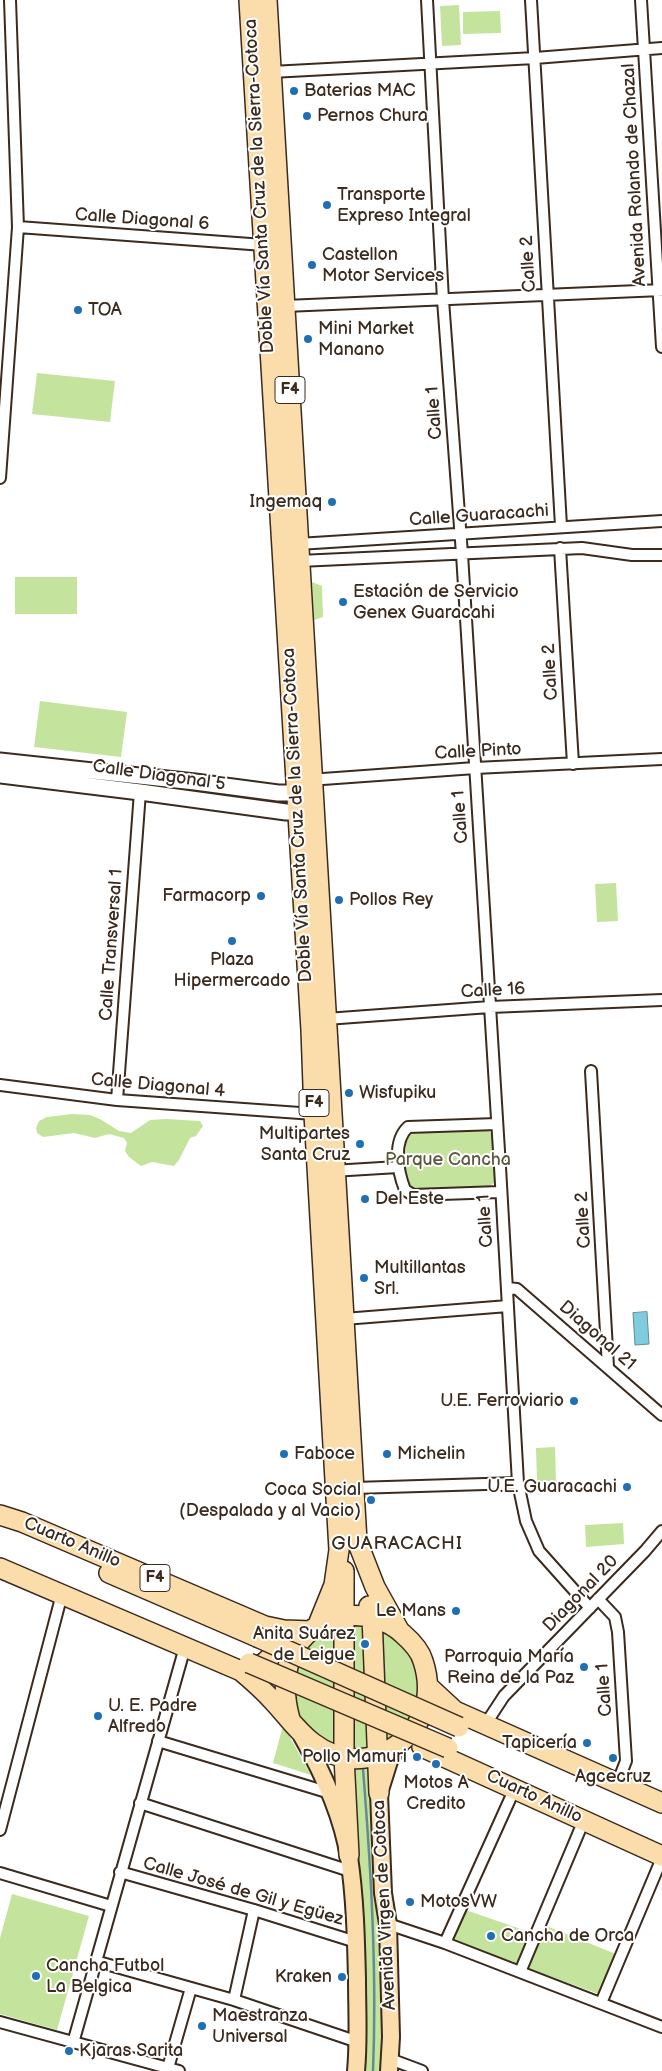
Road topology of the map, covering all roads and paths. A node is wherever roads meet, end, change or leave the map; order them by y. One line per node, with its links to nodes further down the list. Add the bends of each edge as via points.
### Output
1 (10, 0): 12 (street)
2 (249, 0): 13 (highway, Doble Vía Santa Cruz de la Sierra-Cotoca / F4)
3 (267, 0): 11 (highway, Doble Vía Santa Cruz de la Sierra-Cotoca / F4)
4 (427, 0): 10 (street, Calle 1)
5 (531, 0): 9 (street, Calle 2)
6 (641, 0): 8 (street, Avenida Rolando de Chazal)
7 (662, 48): 8 (street)
8 (644, 50): 9 (street); 14 (street, Avenida Rolando de Chazal)
9 (535, 58): 10 (street); 15 (street, Calle 2)
10 (431, 64): 11 (street); 16 (street, Calle 1)
11 (271, 72): 17 (highway, Doble Vía Santa Cruz de la Sierra-Cotoca / F4)
12 (18, 227): 13 (street, Calle Diagonal 6); 19 (street)
13 (264, 245): 33 (highway, Doble Vía Santa Cruz de la Sierra-Cotoca / F4)
14 (660, 290): 15 (street); 18 (street, Avenida Rolando de Chazal)
15 (546, 294): 16 (street); 21 (street, Calle 2)
16 (443, 300): 17 (street); 22 (street, Calle 1)
17 (285, 306): 24 (highway, Doble Vía Santa Cruz de la Sierra-Cotoca / F4)
18 (662, 347)
19 (0, 478)
20 (662, 521): 21 (street, Calle Guaracachi)
21 (561, 526): 22 (street, Calle Guaracachi)
22 (461, 534): 24 (street, Calle Guaracachi); 25 (street, Calle 1)
23 (560, 548): 25 (street, Calle Guaracachi); 26 (street, Calle Guaracachi, via 632,555); 29 (street, Calle 2)
24 (299, 552): 25 (street, Calle Guaracachi); 33 (highway, Doble Vía Santa Cruz de la Sierra-Cotoca / F4)
25 (462, 554): 30 (street, Calle 1)
26 (662, 554)
27 (662, 759): 29 (street, Calle Pinto)
28 (0, 761): 33 (street, Calle Diagonal 5)
29 (573, 764): 30 (street, Calle Pinto)
30 (474, 768): 33 (street, Calle Pinto); 35 (street, Calle 1)
31 (0, 775): 32 (street, Calle Diagonal 5)
32 (140, 792): 33 (street, Calle Diagonal 5); 39 (street, Calle Transversal 1)
33 (305, 795): 36 (highway, Doble Vía Santa Cruz de la Sierra-Cotoca / F4); 40 (highway, Doble Vía Santa Cruz de la Sierra-Cotoca / F4)
34 (662, 1000): 35 (street, Calle 16)
35 (490, 1007): 36 (street, Calle 16); 41 (street, Calle 1)
36 (326, 1019): 43 (highway, Doble Vía Santa Cruz de la Sierra-Cotoca / F4)
37 (590, 1071): 48 (street, Calle 2)
38 (0, 1085): 39 (street, Calle Diagonal 4)
39 (117, 1100): 40 (street, Calle Diagonal 4)
40 (314, 1114): 43 (highway, Doble Vía Santa Cruz de la Sierra-Cotoca / F4)
41 (497, 1124): 42 (street, via 408,1127 402,1132); 44 (street, Calle 1)
42 (398, 1167): 43 (street); 44 (street, via 405,1190 413,1195)
43 (326, 1171): 47 (highway, Doble Vía Santa Cruz de la Sierra-Cotoca / F4); 56 (highway, Doble Vía Santa Cruz de la Sierra-Cotoca / F4)
44 (500, 1192): 45 (street, Calle 1)
45 (508, 1288): 46 (street, Calle 1); 48 (street, Diagonal 21, via 517,1289)
46 (508, 1306): 47 (street); 50 (street, Calle 1)
47 (344, 1319): 51 (highway, Doble Vía Santa Cruz de la Sierra-Cotoca / F4)
48 (608, 1367): 49 (street, Diagonal 21)
49 (662, 1415)
50 (518, 1483): 51 (street); 61 (street, Calle 1, via 526,1521 539,1551)
51 (354, 1488): 55 (highway, Doble Vía Santa Cruz de la Sierra-Cotoca / F4)
52 (0, 1515): 66 (highway, Cuarto Anillo / F4, via 22,1522)
53 (0, 1522): 66 (highway, via 18,1533)
54 (662, 1531): 60 (street, Diagonal 20)
55 (357, 1541): 63 (highway, via 358,1569); 65 (highway, Doble Vía Santa Cruz de la Sierra-Cotoca / F4, via 375,1588)
56 (339, 1550): 62 (highway, via 345,1574); 64 (highway, Doble Vía Santa Cruz de la Sierra-Cotoca / F4, via 334,1585)
57 (0, 1559): 68 (highway)
58 (0, 1568): 59 (highway, F4)
59 (62, 1594): 67 (highway, F4); 86 (street)
60 (598, 1599): 61 (street, Diagonal 20); 78 (street, Calle 1, via 615,1617 618,1632 626,1761)
61 (590, 1608): 72 (street, Diagonal 20, via 504,1696)
62 (345, 1615): 63 (highway, F4); 64 (highway, F4); 77 (highway)
63 (372, 1616): 65 (highway, F4); 76 (highway)
64 (314, 1629): 66 (highway, Cuarto Anillo / F4); 71 (highway, F4, via 297,1646 287,1668 285,1703)
65 (399, 1630): 69 (highway, F4, via 422,1658)
66 (261, 1632): 68 (highway, via 273,1639 272,1654 262,1666); 70 (highway, bridge)
67 (185, 1647): 68 (highway, F4); 73 (street)
68 (245, 1667): 71 (highway, F4); 75 (highway, bridge)
69 (428, 1686): 70 (highway); 74 (highway, F4, via 423,1714)
70 (457, 1719): 72 (highway); 75 (highway, via 440,1716 432,1729 437,1752); 84 (highway)
71 (295, 1725): 77 (highway, F4, via 314,1744); 81 (main road, Avenida Virgen de Cotoca)
72 (485, 1725): 78 (highway)
73 (158, 1741): 81 (street); 83 (street)
74 (402, 1742): 75 (highway, Cuarto Anillo); 76 (highway, F4); 80 (main road, Avenida Virgen de Cotoca, via 389,1761)
75 (447, 1752): 79 (highway, Cuarto Anillo); 87 (highway)
76 (376, 1757): 77 (highway, F4); 80 (highway)
77 (344, 1758): 89 (highway)
78 (617, 1784): 82 (highway)
79 (515, 1788): 85 (highway, Cuarto Anillo); 96 (street)
80 (378, 1793): 94 (main road, Avenida Virgen de Cotoca, via 383,1894)
81 (330, 1794): 89 (main road, Avenida Virgen de Cotoca)
82 (662, 1803)
83 (140, 1804): 89 (street); 90 (street)
84 (662, 1812)
85 (584, 1820): 88 (highway, Cuarto Anillo); 98 (street)
86 (0, 1830)
87 (662, 1845)
88 (662, 1857): 101 (street)
89 (350, 1863): 95 (main road, Avenida Virgen de Cotoca)
90 (120, 1872): 92 (street); 93 (street, Calle José de Gil y Egüez)
91 (0, 1873): 92 (street)
92 (111, 1906): 97 (street)
93 (254, 1910): 95 (street, Calle José de Gil y Egüez); 100 (street)
94 (388, 1924): 96 (street); 106 (main road, Avenida Virgen de Cotoca)
95 (356, 1942): 104 (main road, Avenida Virgen de Cotoca)
96 (444, 1943): 98 (street)
97 (95, 1961): 99 (street); 105 (street)
98 (520, 1972): 101 (street)
99 (191, 1988): 100 (street); 107 (street)
100 (234, 2000): 104 (street)
101 (601, 2004): 103 (street)
102 (0, 2022): 105 (street)
103 (662, 2027)
104 (358, 2042): 109 (main road, Avenida Virgen de Cotoca)
105 (73, 2043): 107 (street)
106 (390, 2065): 110 (street)
107 (168, 2068): 108 (street)
108 (179, 2071)
109 (356, 2071)
110 (422, 2071)

